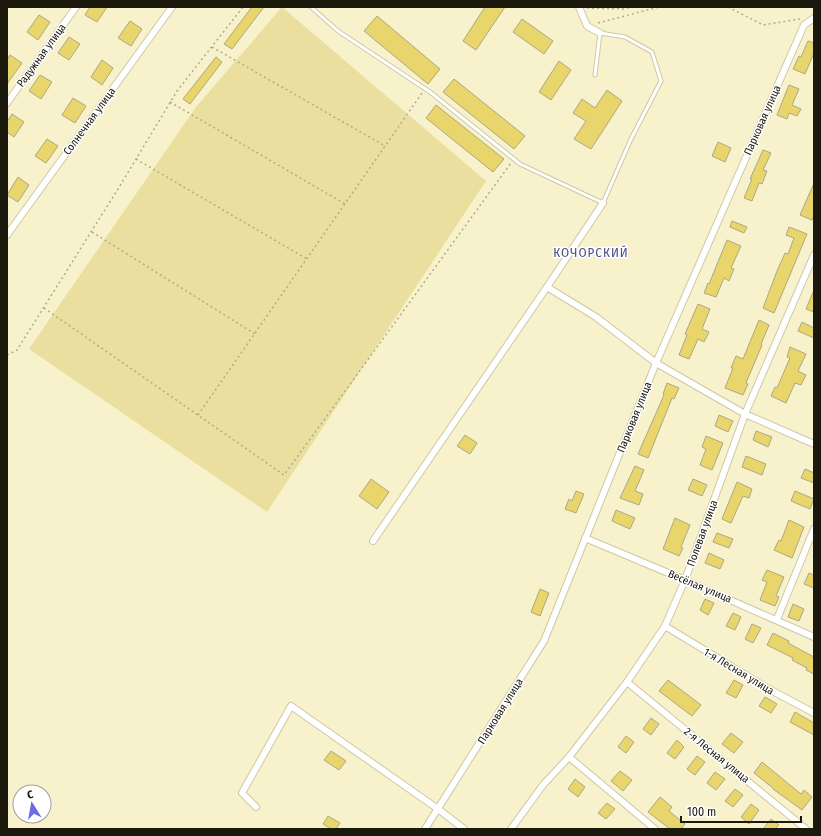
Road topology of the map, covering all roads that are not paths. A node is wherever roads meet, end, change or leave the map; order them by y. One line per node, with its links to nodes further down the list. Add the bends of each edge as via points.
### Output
1 (76, 7): 8 (street, Радужная улица)
2 (172, 7): 10 (street, Солнечная улица)
3 (311, 7): 9 (lane, via 338,31 425,89 520,164)
4 (579, 7): 6 (street, via 587,26)
5 (814, 18): 13 (street, Парковая улица, via 804,25)
6 (600, 33): 7 (lane); 9 (lane, via 625,38 652,52 661,81 631,139)
7 (595, 75)
8 (7, 103)
9 (603, 203): 12 (street)
10 (7, 235)
11 (814, 255): 14 (street, Полевая улица)
12 (547, 287): 13 (street, via 596,317); 18 (street)
13 (656, 362): 14 (street); 17 (street, Парковая улица)
14 (745, 414): 15 (street); 19 (street, Полевая улица)
15 (814, 444)
16 (814, 529): 20 (street)
17 (585, 538): 19 (street, Весёлая улица); 27 (street, Парковая улица, via 544,641)
18 (373, 541)
19 (685, 580): 20 (street, Весёлая улица); 21 (street, Полевая улица)
20 (777, 620): 22 (street, Весёлая улица)
21 (665, 626): 23 (street, Полевая улица); 24 (street, 1-я Лесная улица, via 767,688)
22 (814, 637)
23 (627, 682): 25 (street, Полевая улица); 32 (street, 2-я Лесная улица)
24 (814, 713)
25 (569, 757): 30 (street, Полевая улица, via 543,785); 31 (street)
26 (256, 807): 27 (street, via 242,793 291,706)
27 (438, 809): 28 (street, Парковая улица); 29 (street)
28 (425, 829)
29 (464, 829)
30 (511, 829)
31 (655, 829)
32 (806, 829)

